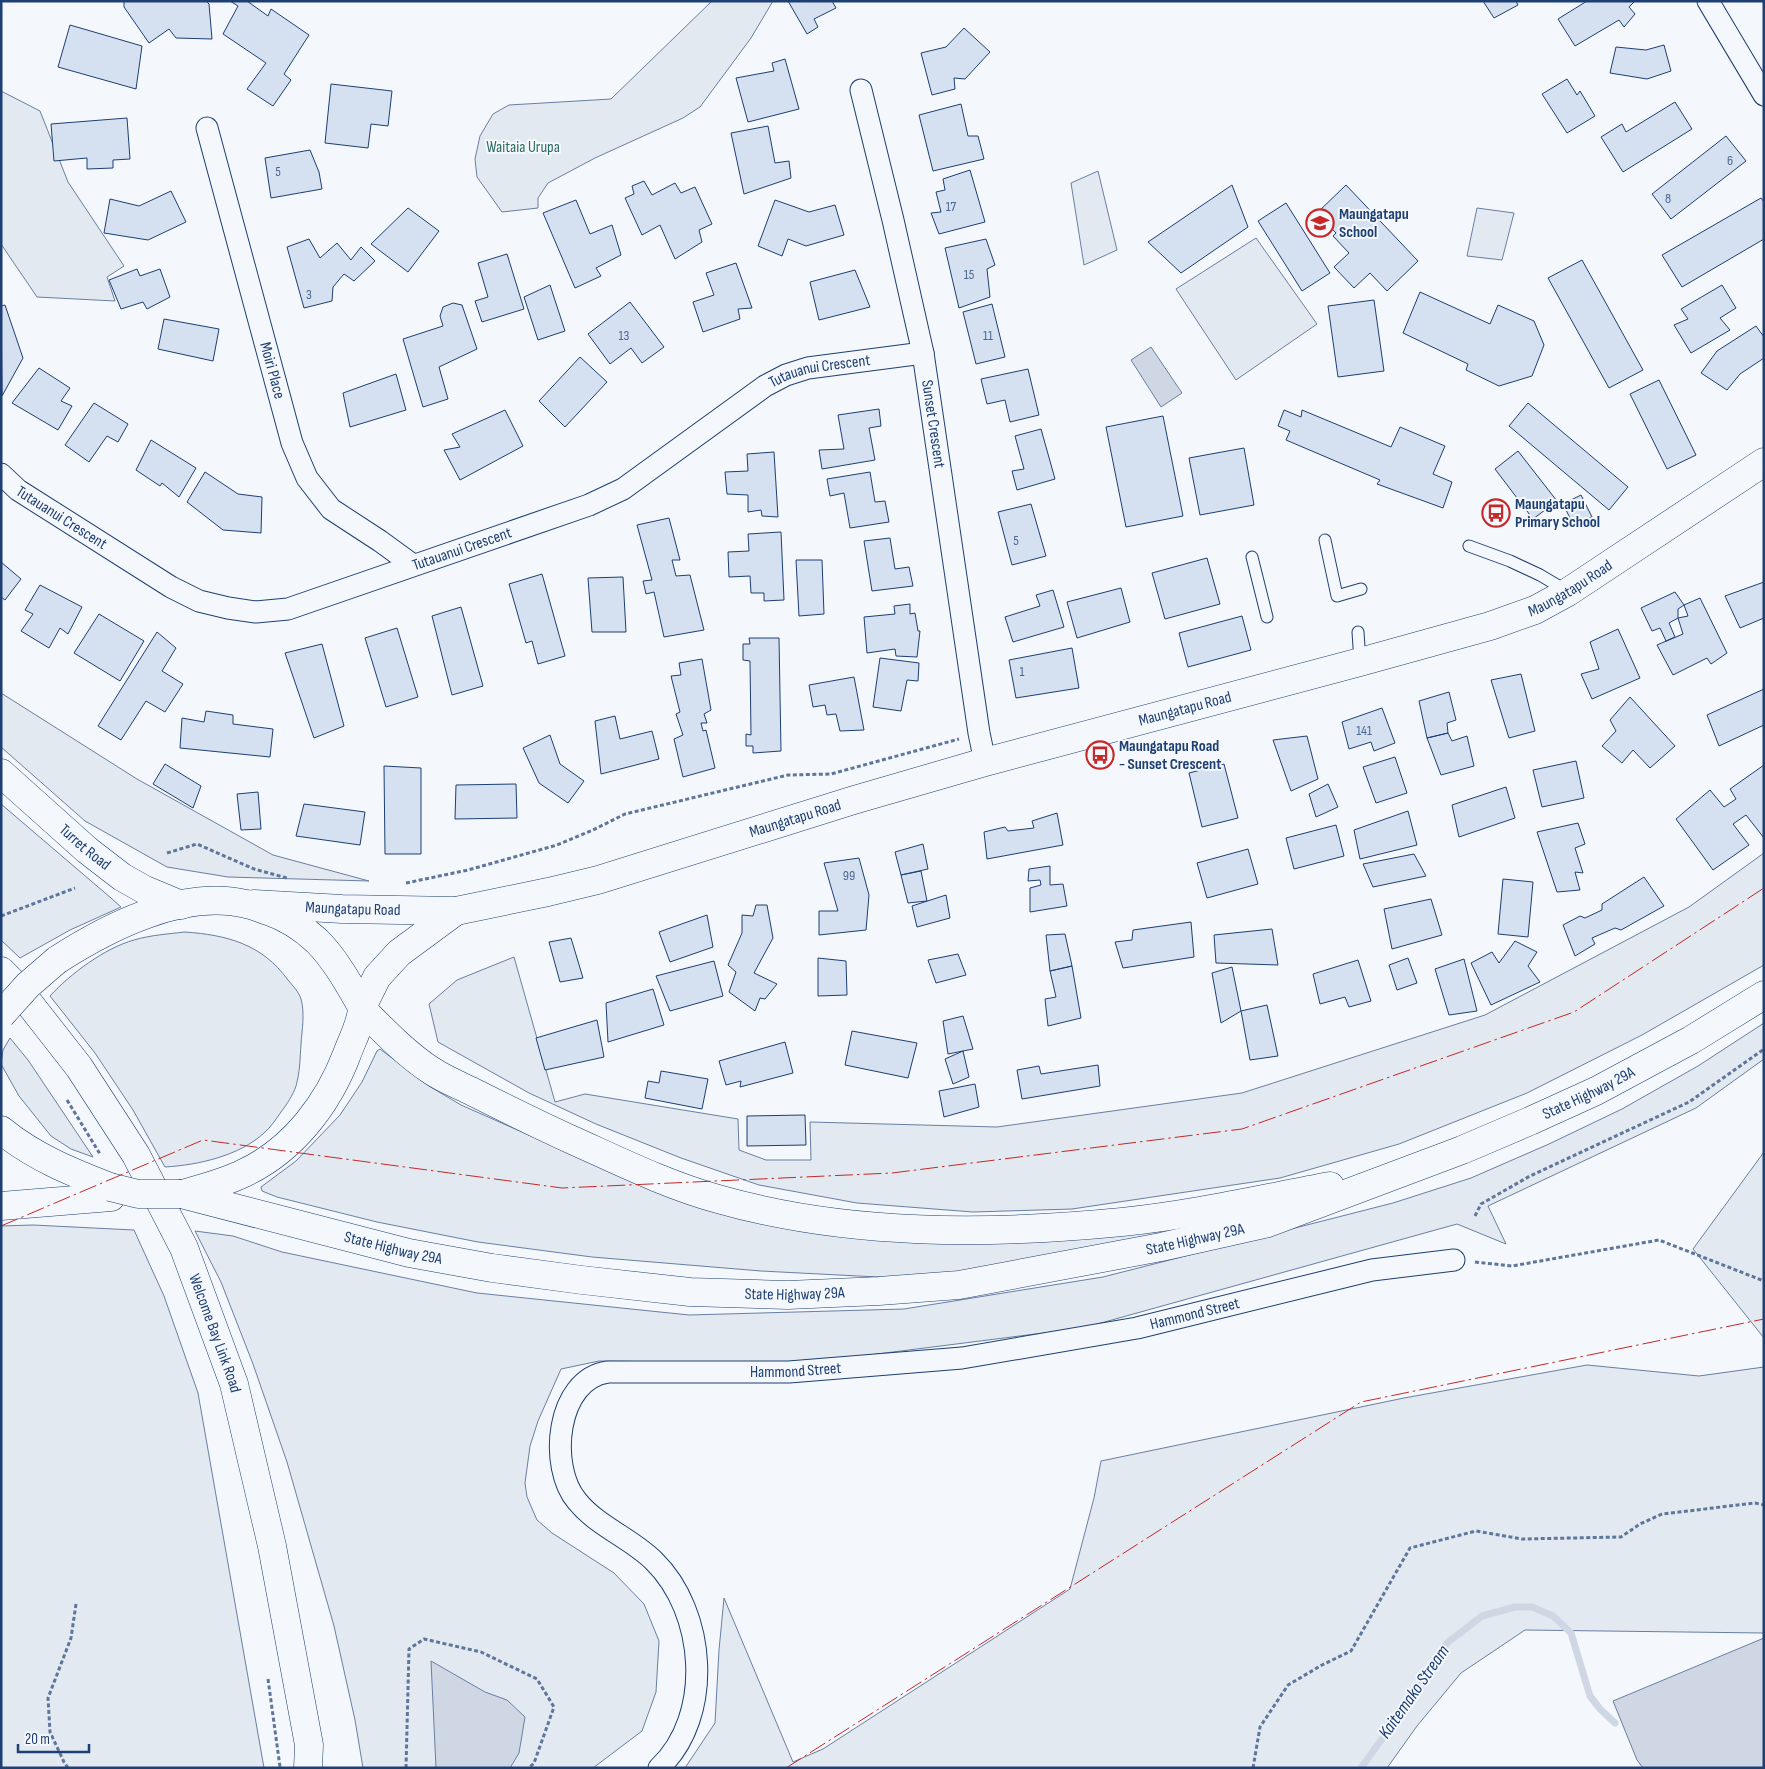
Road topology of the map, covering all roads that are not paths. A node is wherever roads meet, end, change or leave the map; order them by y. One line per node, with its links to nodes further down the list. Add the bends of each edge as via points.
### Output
1 (1708, 1): 3 (street)
2 (861, 90): 5 (street, Sunset Crescent)
3 (1764, 95)
4 (207, 128): 11 (street, Moiri Place, via 292,443 307,478 332,509)
5 (923, 353): 11 (street, Tutauanui Crescent, via 808,368 786,375 623,489 589,505); 17 (street, Sunset Crescent)
6 (1764, 462): 13 (main road, Maungatapu Road)
7 (1, 474): 11 (street, Tutauanui Crescent, via 18,490 170,587 199,601 228,608 256,612 288,608)
8 (1326, 540): 12 (lane, via 1337,596)
9 (1469, 546): 13 (lane, via 1510,561)
10 (1252, 557): 14 (lane)
11 (412, 565)
12 (1361, 589)
13 (1568, 592): 16 (main road, Maungatapu Road, via 1535,610 1490,626)
14 (1267, 617)
15 (1358, 632): 16 (lane)
16 (1360, 662): 17 (main road, Maungatapu Road)
17 (985, 762): 21 (main road, Maungatapu Road, via 598,880)
18 (1, 773): 20 (main road, Turret Road, via 110,869 145,890)
19 (248, 904): 20 (main road, via 222,901); 21 (main road, Maungatapu Road, via 342,910); 24 (main road, State Highway 29A, via 287,919 316,940 333,960)
20 (181, 905): 25 (main road, bridge, via 147,914 83,943 28,985)
21 (456, 911): 24 (main road, Maungatapu Road, via 399,953 377,977)
22 (1, 970): 32 (main road, Welcome Bay Link Road, via 79,1067 136,1155 184,1248 234,1384 272,1546)
23 (1764, 995): 27 (main road, State Highway 29A, via 1691,1040 1596,1091)
24 (362, 1008): 27 (main road, State Highway 29A, via 394,1041 432,1071 526,1120 668,1183 767,1212 830,1223 905,1229 982,1230 1124,1222 1217,1208); 29 (main road, Maungatapu Road, via 342,1067 317,1112 301,1130 284,1147 245,1173 220,1184)
25 (1, 1016)
26 (1, 1130): 28 (main road, via 51,1163)
27 (1403, 1172): 29 (main road, State Highway 29A, via 1268,1223 1152,1249 959,1285 788,1294 690,1292 482,1266 400,1251)
28 (120, 1192): 29 (main road, bridge); 30 (main road)
29 (181, 1194)
30 (1, 1206)
31 (1454, 1260): 34 (street, Hammond Street, via 1372,1270 1137,1328 962,1358 789,1372 608,1372 594,1375 581,1386 564,1418 560,1448 565,1481 576,1501 591,1516 640,1549 666,1574 691,1625 695,1646 696,1689 692,1706 679,1741)
32 (308, 1756): 33 (main road, Welcome Bay Link Road)
33 (323, 1768)
34 (659, 1768)

